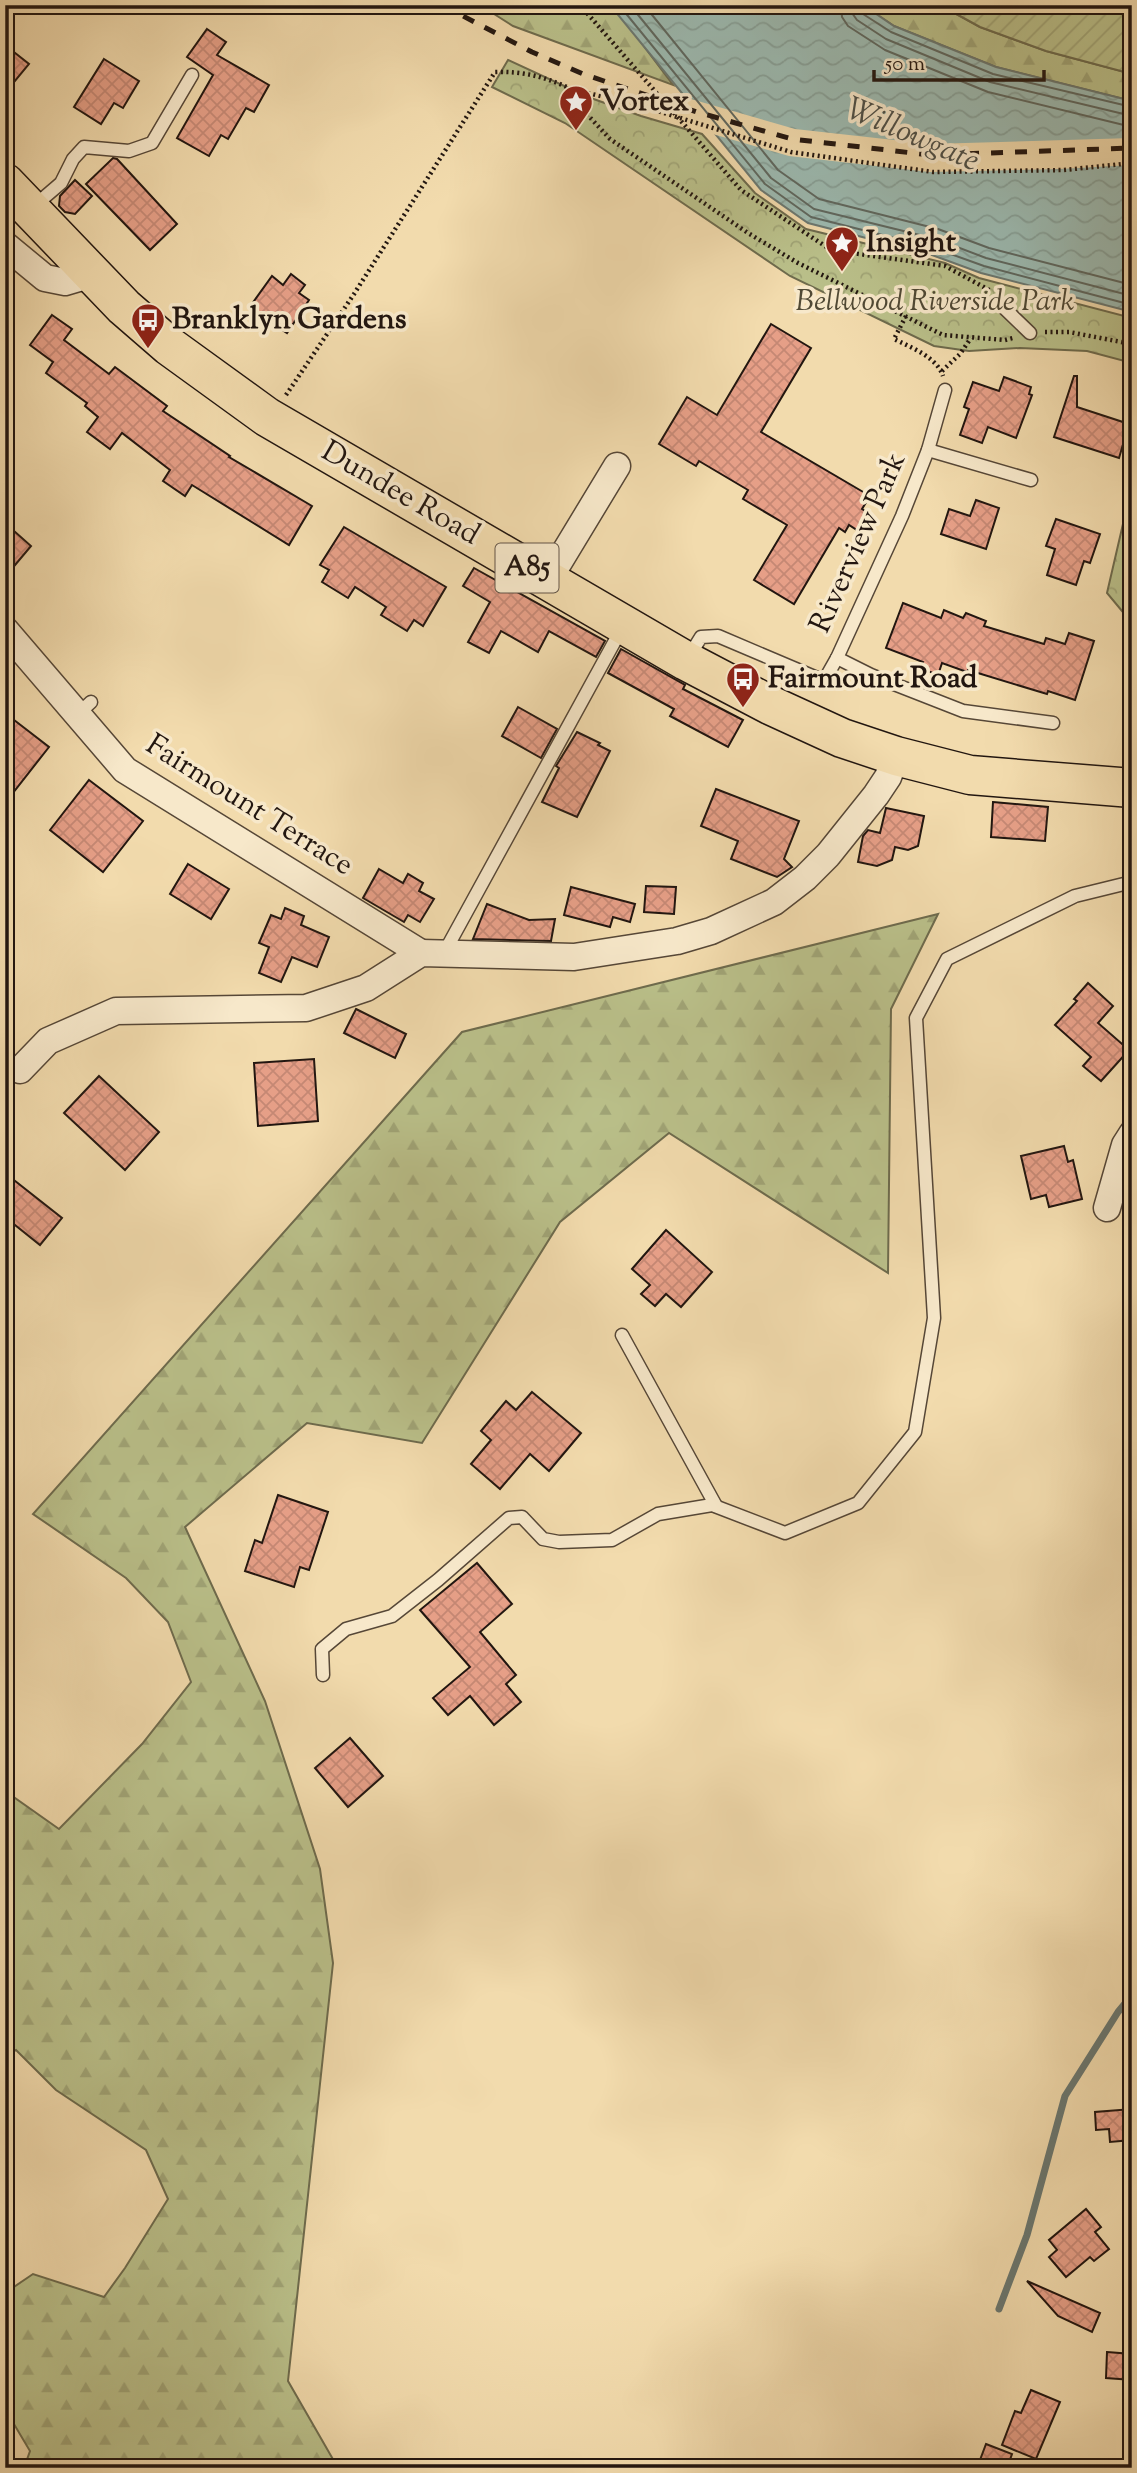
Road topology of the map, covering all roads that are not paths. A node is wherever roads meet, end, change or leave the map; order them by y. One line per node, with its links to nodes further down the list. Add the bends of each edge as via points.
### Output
1 (192, 75): 2 (lane, via 152,143 129,151 84,147 61,183)
2 (18, 196): 4 (main road, Dundee Road / A85)
3 (5, 245): 4 (street, via 45,278 65,282)
4 (92, 274): 11 (main road, Dundee Road / A85, via 169,346 267,417)
5 (999, 305): 6 (lane)
6 (1030, 332)
7 (945, 390): 8 (lane, Riverview Park)
8 (928, 450): 10 (lane); 14 (lane, Riverview Park)
9 (617, 466): 11 (street)
10 (1031, 480)
11 (548, 580): 12 (main road, Dundee Road / A85)
12 (624, 625): 15 (main road, Dundee Road / A85); 20 (lane)
13 (5, 630): 20 (street, Fairmount Terrace, via 84,708 125,770)
14 (838, 658): 15 (lane, Riverview Park, via 824,681 718,636 701,637); 16 (lane, via 963,711)
15 (686, 661): 17 (main road, Dundee Road / A85, via 842,738)
16 (1053, 723)
17 (897, 756): 18 (main road, Dundee Road / A85, via 970,775); 20 (street, via 876,795 828,855 774,902 740,919 677,941 574,957)
18 (1132, 788)
19 (1132, 882): 25 (lane, via 1075,896 947,959 916,1018 934,1318 915,1432 858,1503 785,1533)
20 (433, 953): 21 (street, via 366,988 306,1008 116,1011 48,1041)
21 (20, 1070)
22 (1132, 1134): 23 (street)
23 (1107, 1208)
24 (622, 1335): 25 (lane)
25 (716, 1506): 26 (lane, via 658,1514 612,1540 543,1539 522,1517 509,1518 392,1616 346,1629 322,1649)
26 (323, 1675)

